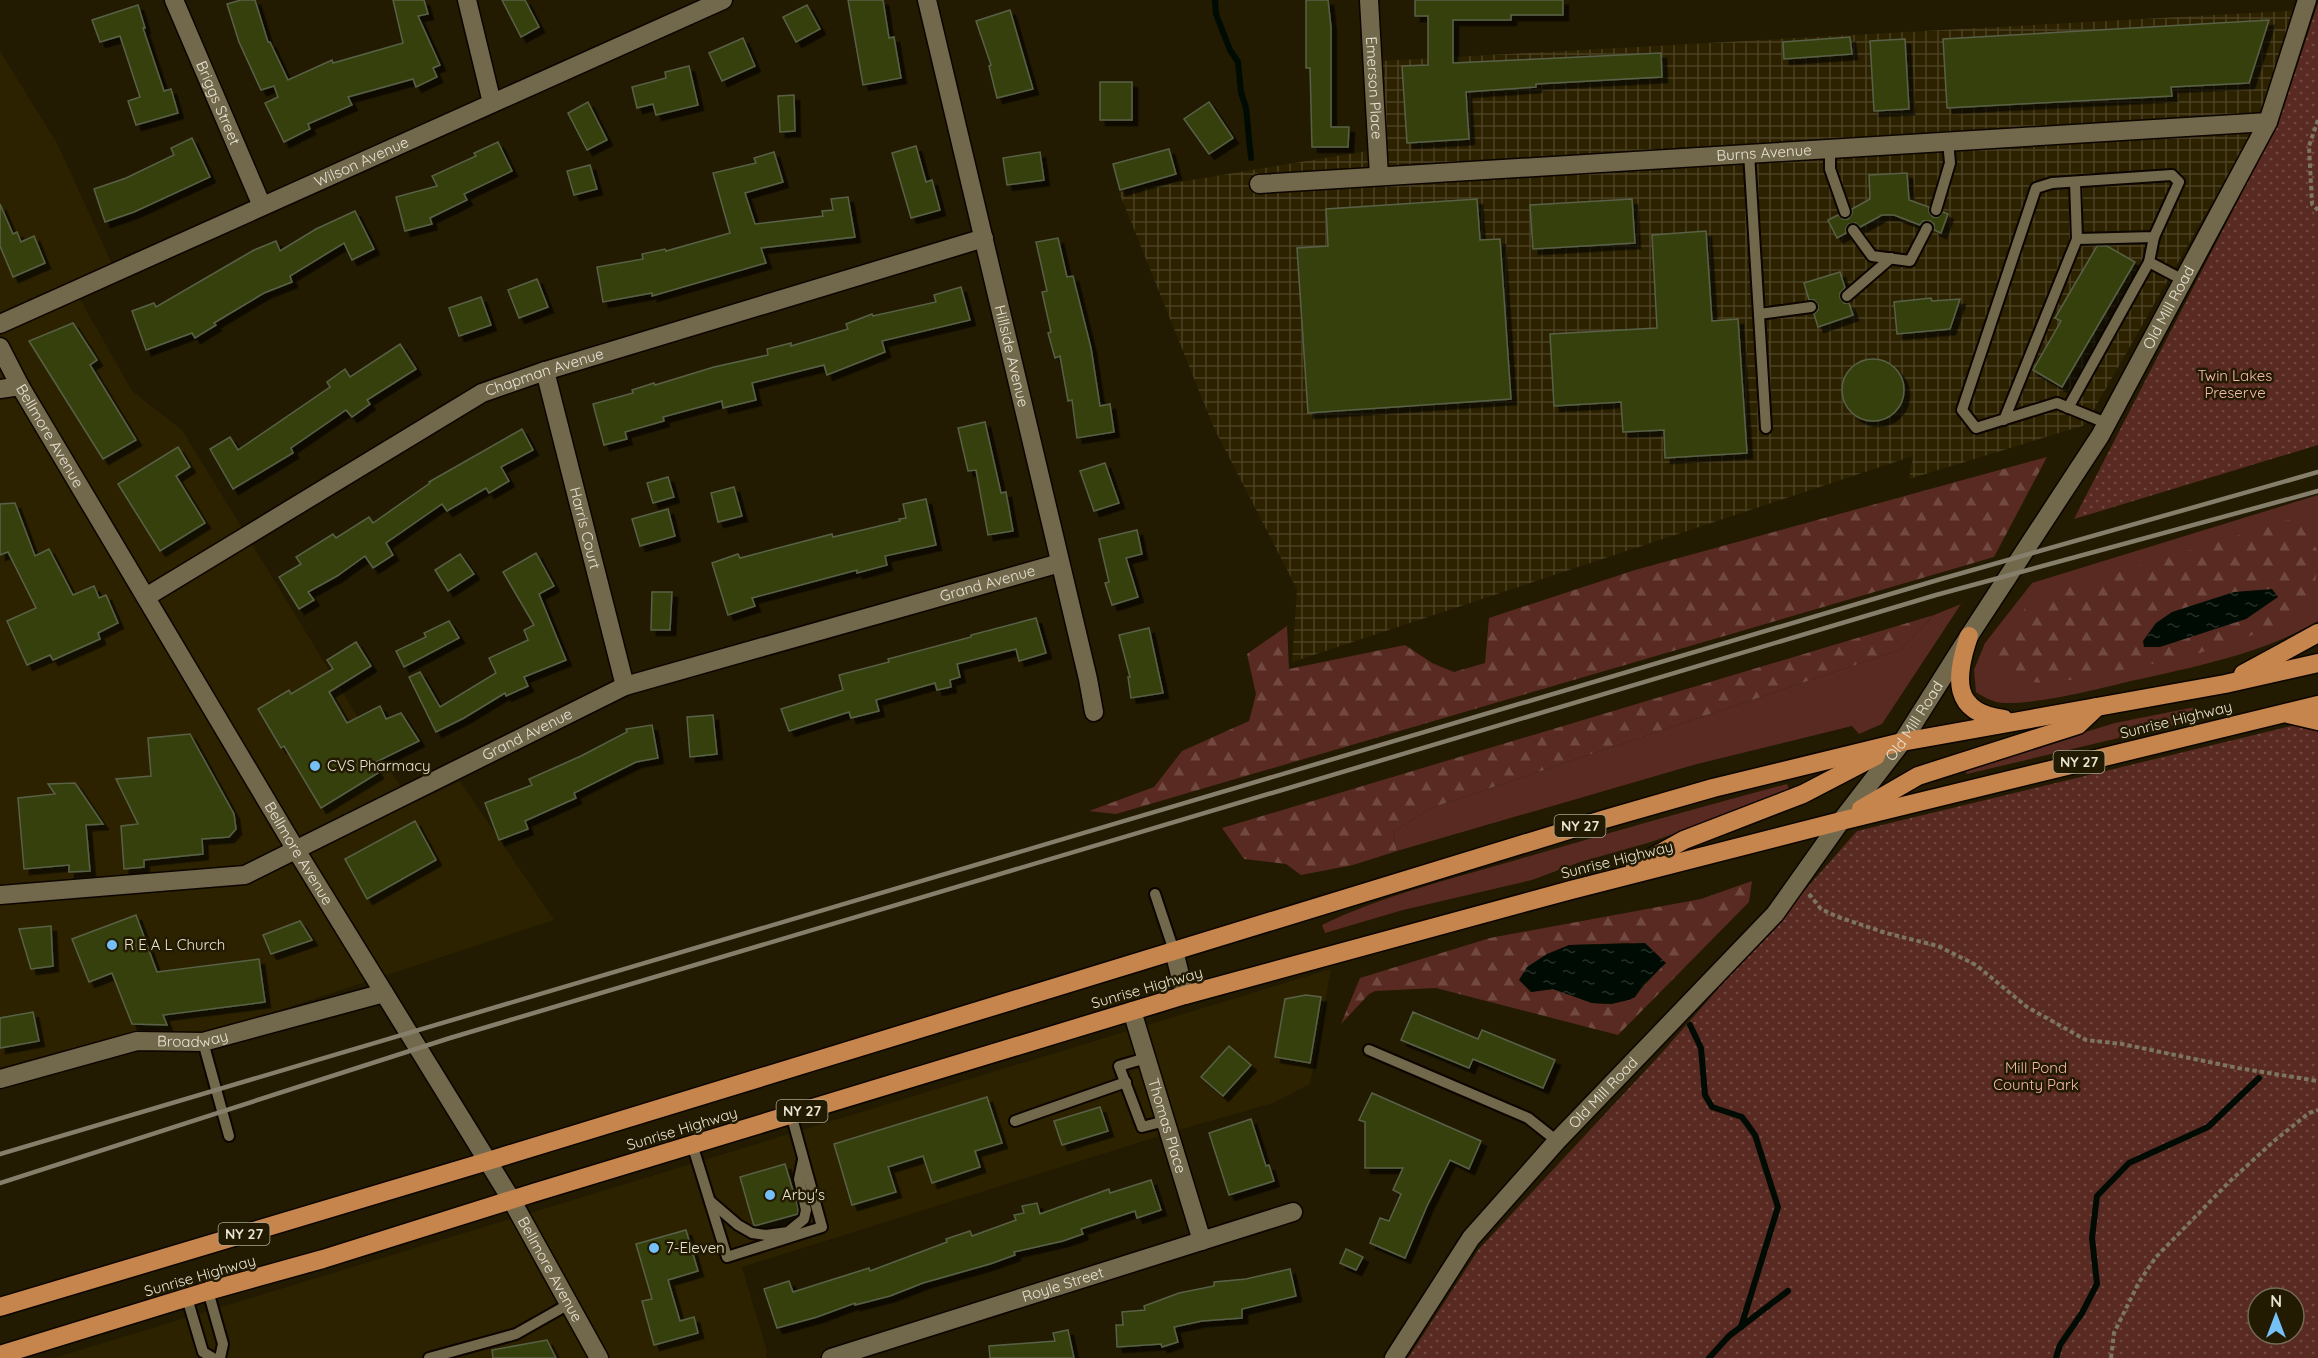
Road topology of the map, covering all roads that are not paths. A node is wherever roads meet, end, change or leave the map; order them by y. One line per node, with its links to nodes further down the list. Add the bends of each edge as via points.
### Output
1 (174, 0): 15 (street, Briggs Street)
2 (467, 0): 7 (street)
3 (723, 0): 7 (street, Wilson Avenue)
4 (927, 0): 21 (street, Hillside Avenue)
5 (1369, 0): 12 (street, Emerson Place)
6 (2307, 0): 8 (street, Old Mill Road)
7 (492, 103): 15 (street, Wilson Avenue)
8 (2268, 122): 9 (street, Burns Avenue); 25 (street, Old Mill Road)
9 (1948, 141): 10 (street, Burns Avenue); 16 (lane, via 1950,162)
10 (1830, 149): 11 (street, Burns Avenue); 17 (lane, via 1830,169)
11 (1749, 153): 12 (street, Burns Avenue); 28 (lane)
12 (1379, 176): 14 (street, Burns Avenue)
13 (2075, 182): 20 (lane, via 2172,175 2179,183); 22 (lane); 35 (lane, via 2036,188 1962,410 1977,428)
14 (1259, 184)
15 (262, 206): 29 (street, Wilson Avenue)
16 (1936, 210)
17 (1845, 212)
18 (1927, 228): 23 (lane, via 1910,261)
19 (1853, 230): 23 (lane, via 1872,256)
20 (2154, 237): 22 (lane); 24 (lane)
21 (984, 238): 31 (street, Chapman Avenue); 38 (street, Hillside Avenue)
22 (2077, 239): 35 (lane)
23 (1891, 258): 26 (lane)
24 (2149, 262): 25 (lane); 34 (lane)
25 (2183, 280): 36 (street, Old Mill Road)
26 (1847, 296)
27 (1811, 307): 28 (lane)
28 (1759, 314): 37 (lane)
29 (0, 324)
30 (0, 347): 32 (street, Bellmore Avenue)
31 (545, 371): 39 (street, Chapman Avenue, via 482,393); 44 (street, Harris Court)
32 (20, 386): 33 (street); 39 (street, Bellmore Avenue)
33 (0, 389)
34 (2068, 408): 35 (lane, via 2057,403); 36 (lane)
35 (2004, 420)
36 (2106, 423): 41 (street, Old Mill Road)
37 (1766, 428)
38 (1060, 563): 44 (street, Grand Avenue); 47 (street, Hillside Avenue)
39 (146, 597): 53 (street, Bellmore Avenue)
40 (2318, 633): 43 (highway)
41 (1969, 636): 49 (highway, via 1959,680 1965,701 1987,716); 51 (street, Old Mill Road)
42 (2318, 663): 43 (highway, Sunrise Highway / NY 27)
43 (2225, 684): 46 (highway, Sunrise Highway / NY 27)
44 (625, 686): 53 (street, Grand Avenue)
45 (2318, 705): 48 (highway, Sunrise Highway / NY 27)
46 (2098, 707): 49 (highway, Sunrise Highway / NY 27); 52 (highway, via 2078,725 1918,776)
47 (1094, 712)
48 (2284, 713): 50 (highway); 52 (highway, Sunrise Highway / NY 27)
49 (2030, 719): 51 (highway, Sunrise Highway / NY 27)
50 (2318, 721)
51 (1902, 742): 52 (street, Old Mill Road); 54 (highway, via 1803,794 1684,840); 57 (highway, Sunrise Highway / NY 27, via 1605,819)
52 (1841, 820): 54 (highway, Sunrise Highway / NY 27); 70 (street, Old Mill Road, via 1775,914)
53 (296, 849): 56 (street, Grand Avenue, via 245,875); 58 (street, Bellmore Avenue)
54 (1611, 880): 59 (highway, Sunrise Highway / NY 27)
55 (1155, 894): 57 (lane)
56 (0, 895)
57 (1174, 951): 59 (street); 73 (highway, Sunrise Highway / NY 27)
58 (384, 993): 61 (street, Broadway); 73 (street, Bellmore Avenue)
59 (1185, 995): 60 (highway, Sunrise Highway / NY 27)
60 (1132, 1011): 63 (street, Thomas Place); 66 (highway, Sunrise Highway / NY 27)
61 (203, 1042): 64 (street, Broadway, via 137,1041); 69 (lane)
62 (1369, 1050): 70 (lane, via 1528,1118)
63 (1146, 1058): 65 (lane, via 1119,1066); 68 (street, Thomas Place)
64 (0, 1079)
65 (1126, 1082): 67 (lane); 68 (lane, via 1142,1127)
66 (790, 1114): 71 (highway, Sunrise Highway / NY 27); 72 (lane)
67 (1015, 1121)
68 (1165, 1121): 77 (street, Thomas Place)
69 (230, 1136)
70 (1557, 1141): 88 (street, Old Mill Road, via 1471,1238)
71 (692, 1144): 74 (highway, Sunrise Highway / NY 27); 75 (lane)
72 (804, 1158): 75 (lane, via 799,1179 806,1210 804,1219 788,1232 752,1233); 75 (lane, via 822,1227 727,1257)
73 (488, 1161): 74 (street, Bellmore Avenue); 81 (highway, Sunrise Highway / NY 27)
74 (511, 1199): 78 (highway, Sunrise Highway / NY 27); 80 (street, Bellmore Avenue)
75 (710, 1201)
76 (1293, 1212): 77 (street, Royle Street)
77 (1202, 1240): 87 (street, Royle Street)
78 (208, 1291): 79 (highway, Sunrise Highway / NY 27); 84 (lane, via 223,1344)
79 (187, 1298): 82 (highway, Sunrise Highway / NY 27); 83 (lane, via 203,1352)
80 (569, 1304): 85 (lane, via 516,1334); 86 (street, Bellmore Avenue)
81 (0, 1307)
82 (0, 1355)
83 (213, 1358)
84 (220, 1358)
85 (429, 1358)
86 (599, 1358)
87 (831, 1358)
88 (1394, 1358)

